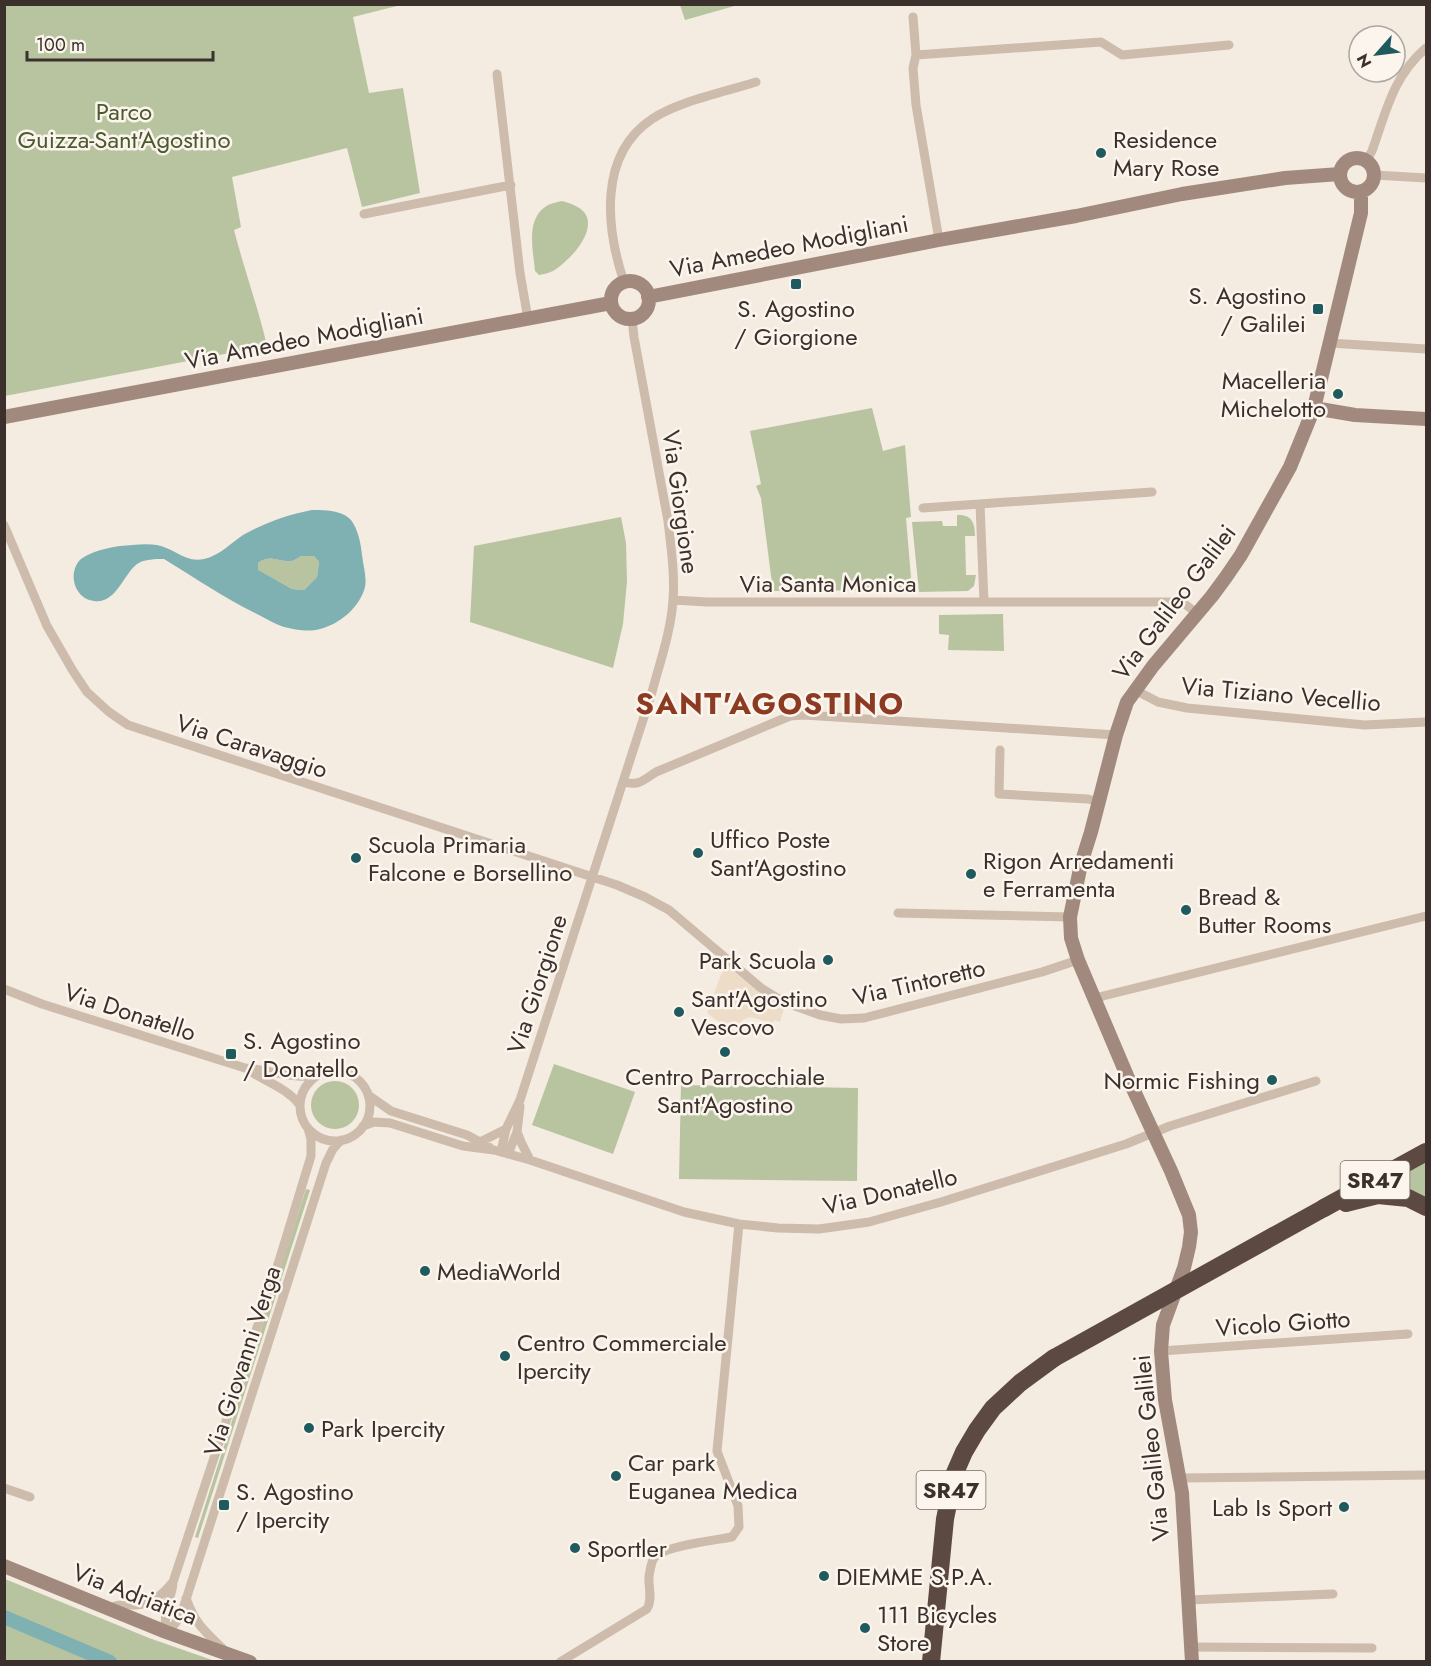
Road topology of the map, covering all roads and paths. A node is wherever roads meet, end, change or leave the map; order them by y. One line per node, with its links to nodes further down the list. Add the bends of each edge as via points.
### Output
1 (913, 17): 4 (street, Via Amedeo Modigliani)
2 (1229, 45): 4 (street, via 1122,55 1101,42)
3 (1426, 48): 7 (street, via 1397,81)
4 (916, 56): 14 (street, Via Amedeo Modigliani, via 915,105)
5 (497, 74): 11 (street)
6 (756, 82): 15 (street, via 674,107 634,135 623,152 610,190 610,220)
7 (1366, 161): 8 (street, via 1352,159 1342,166); 9 (street)
8 (1340, 174): 12 (street, via 1347,189); 14 (street, Via Amedeo Modigliani, via 1182,194)
9 (1374, 175): 10 (street); 12 (street, via 1371,185)
10 (1426, 178)
11 (511, 185): 13 (street); 18 (street)
12 (1361, 193): 20 (street, Via Galileo Galilei, via 1361,213)
13 (364, 214)
14 (939, 240): 16 (street, Via Amedeo Modigliani)
15 (624, 282): 16 (street, Via Amedeo Modigliani, via 639,284); 17 (street, via 614,289)
16 (648, 297): 19 (street, Via Amedeo Modigliani, via 643,313)
17 (611, 303): 18 (street, Via Amedeo Modigliani); 19 (street, via 617,315)
18 (528, 319): 23 (street, Via Amedeo Modigliani)
19 (632, 319): 29 (street, Via Giorgione, via 668,521)
20 (1329, 343): 21 (street); 22 (street, Via Galileo Galilei)
21 (1426, 349)
22 (1314, 408): 24 (street); 31 (street, Via Galileo Galilei, via 1290,467 1241,555)
23 (4, 417)
24 (1426, 419)
25 (1152, 492): 26 (street)
26 (980, 504): 27 (street); 30 (street)
27 (923, 508)
28 (4, 525): 38 (street, Via Caravaggio, via 47,626 73,671 87,692 128,725)
29 (673, 600): 30 (street, Via Santa Monica); 36 (street, Via Giorgione, via 652,692)
30 (984, 602): 31 (street, Via Santa Monica, via 1182,602)
31 (1198, 614): 32 (street, Via Galileo Galilei)
32 (1135, 690): 33 (street, Via Tiziano Vecellio, via 1158,702 1187,708 1365,725); 34 (street, Via Galileo Galilei)
33 (1426, 722)
34 (1116, 735): 36 (street, via 790,716 656,772 639,784); 37 (street, Via Galileo Galilei)
35 (1000, 750): 37 (street, via 999,794)
36 (622, 782): 38 (street, Via Giorgione)
37 (1099, 802): 41 (street, Via Galileo Galilei)
38 (592, 877): 42 (street, Via Tintoretto, via 669,910 779,999 841,1018 864,1018); 49 (street, Via Giorgione)
39 (898, 913): 41 (street)
40 (1426, 916): 44 (street)
41 (1070, 917): 42 (street, Via Galileo Galilei)
42 (1078, 960): 44 (street, Via Galileo Galilei)
43 (4, 989): 45 (street, Via Donatello)
44 (1095, 999): 55 (street, Via Galileo Galilei)
45 (245, 1068): 46 (street, Via Donatello, via 288,1076); 50 (street, Via Donatello, via 285,1090)
46 (316, 1076): 48 (street, Via Donatello, via 329,1071 348,1074 357,1079); 50 (street, via 305,1087)
47 (1316, 1081): 55 (street)
48 (368, 1095): 51 (street, via 368,1116); 57 (street, Via Donatello, via 391,1111)
49 (520, 1100): 53 (street, Via Giorgione); 54 (street, Via Giorgione)
50 (300, 1105): 52 (street)
51 (363, 1126): 56 (street, Via Donatello); 58 (street, Via Donatello, via 390,1123 463,1146)
52 (308, 1128): 56 (street, via 323,1139); 71 (street, Via Giovanni Verga, via 311,1156 294,1215)
53 (506, 1129): 57 (street); 58 (street, Via Giorgione)
54 (518, 1132): 58 (street, Via Giorgione); 60 (street, Via Giorgione)
55 (1154, 1133): 63 (street, Via Donatello, via 869,1222 819,1229); 65 (street, Via Galileo Galilei, via 1189,1215 1191,1232 1185,1268 1163,1325)
56 (341, 1140): 73 (street, Via Giovanni Verga, via 326,1163)
57 (480, 1142): 58 (street, Via Donatello)
58 (501, 1152): 60 (street, Via Donatello)
59 (1426, 1152): 62 (highway, SR47)
60 (530, 1160): 63 (street, Via Donatello, via 684,1212)
61 (1426, 1207): 62 (highway, SR47, via 1408,1198 1378,1195)
62 (1324, 1208): 82 (highway, SR47, bridge, via 1054,1358 993,1408 954,1475 945,1519)
63 (738, 1224): 81 (street, via 717,1451 738,1506 739,1527 732,1538 660,1552 654,1558 649,1577 647,1609)
64 (1408, 1334): 65 (street, Vicolo Giotto)
65 (1161, 1351): 67 (street, Via Galileo Galilei, via 1165,1400)
66 (1426, 1475): 67 (street)
67 (1180, 1478): 74 (street, Via Galileo Galilei)
68 (4, 1488): 69 (street)
69 (30, 1497)
70 (4, 1566): 75 (street, Via Adriatica)
71 (172, 1582): 75 (street, Via Giovanni Verga, via 163,1594 148,1603 120,1604); 76 (street, Via Giovanni Verga)
72 (1334, 1594): 74 (street)
73 (186, 1598): 76 (street, Via Giovanni Verga, via 175,1624); 78 (street, via 201,1628)
74 (1189, 1600): 79 (street, Via Galileo Galilei)
75 (107, 1609): 76 (street, Via Adriatica)
76 (165, 1632): 78 (street, Via Adriatica)
77 (1372, 1648): 79 (street)
78 (229, 1654): 80 (street, Via Adriatica)
79 (1192, 1654)
80 (250, 1662)
81 (560, 1662)
82 (931, 1662)

